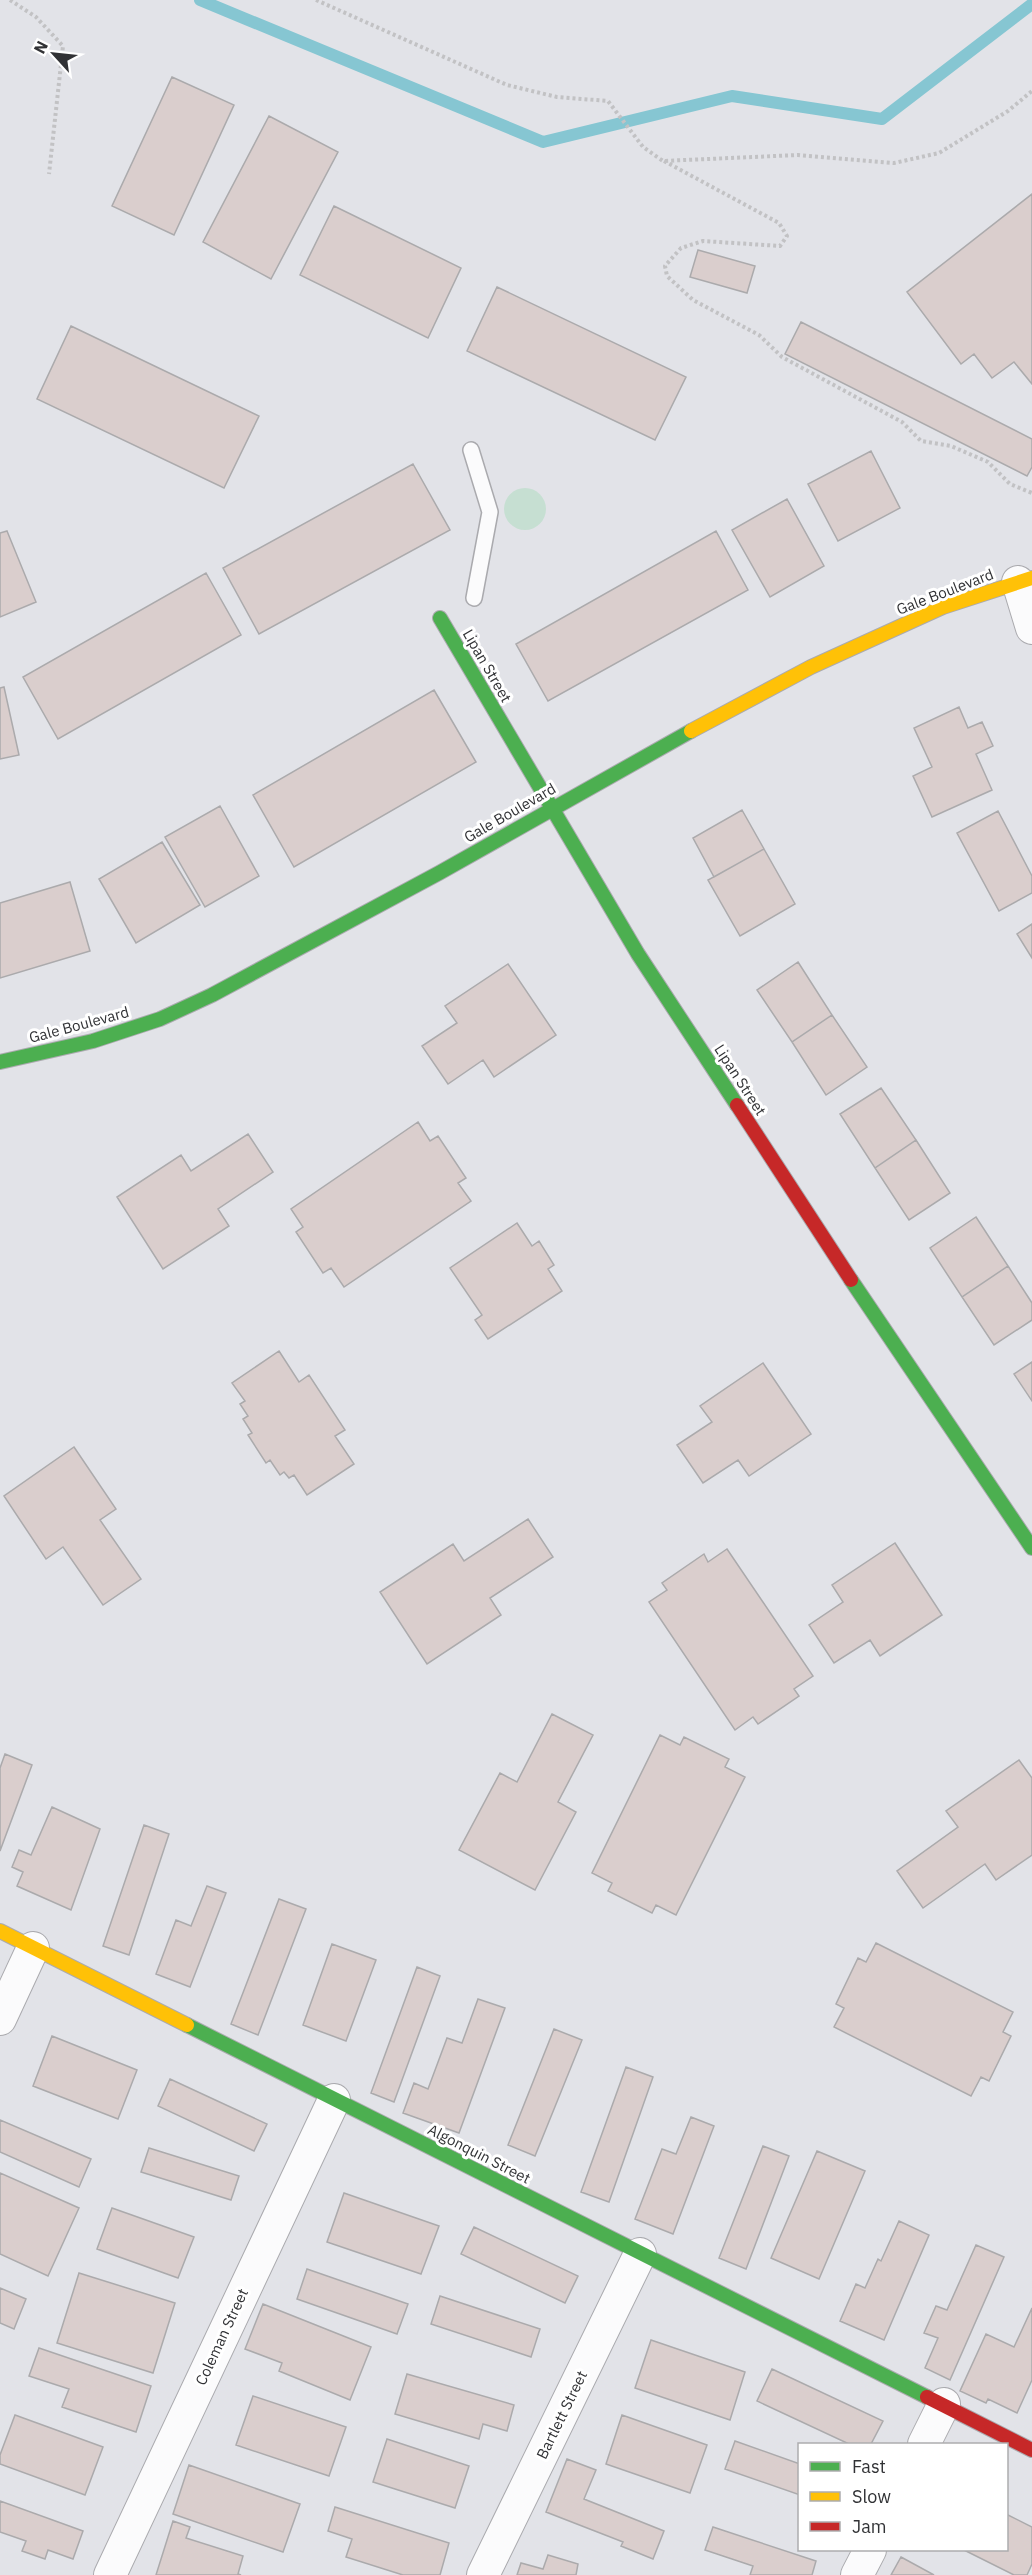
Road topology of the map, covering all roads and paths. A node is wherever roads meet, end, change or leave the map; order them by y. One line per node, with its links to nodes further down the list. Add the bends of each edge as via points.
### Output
1 (10, 0): 5 (path, via 36,17 63,46)
2 (316, 0): 4 (path, via 507,85 557,98 608,101 640,143)
3 (1032, 91): 4 (path, via 1008,111 939,153 894,163 798,155)
4 (663, 161): 7 (path, via 778,224 787,236 780,246 703,242 681,248 665,266 667,276 693,300 759,335 782,357 821,380 902,422 921,441 951,446 988,462 1010,484)
5 (49, 174)
6 (471, 450): 9 (lane, via 490,512)
7 (1032, 494)
8 (1025, 580): 11 (street); 12 (street, Gale Boulevard, via 943,607 812,667)
9 (474, 598)
10 (440, 618): 12 (street, Lipan Street)
11 (1032, 628)
12 (551, 809): 13 (street, Gale Boulevard, via 212,995 160,1019 93,1041); 14 (street, Lipan Street, via 711,1067)
13 (0, 1062)
14 (1032, 1548)
15 (0, 1931): 16 (street, Algonquin Street)
16 (33, 1948): 17 (street); 18 (street, Algonquin Street)
17 (0, 2019)
18 (334, 2100): 19 (street, Algonquin Street); 24 (street, Coleman Street)
19 (640, 2254): 20 (street, Algonquin Street); 25 (street, Bartlett Street)
20 (944, 2404): 21 (street); 22 (street, Algonquin Street)
21 (925, 2443)
22 (1032, 2451)
23 (869, 2551): 26 (street)
24 (110, 2575)
25 (483, 2575)
26 (857, 2575)

